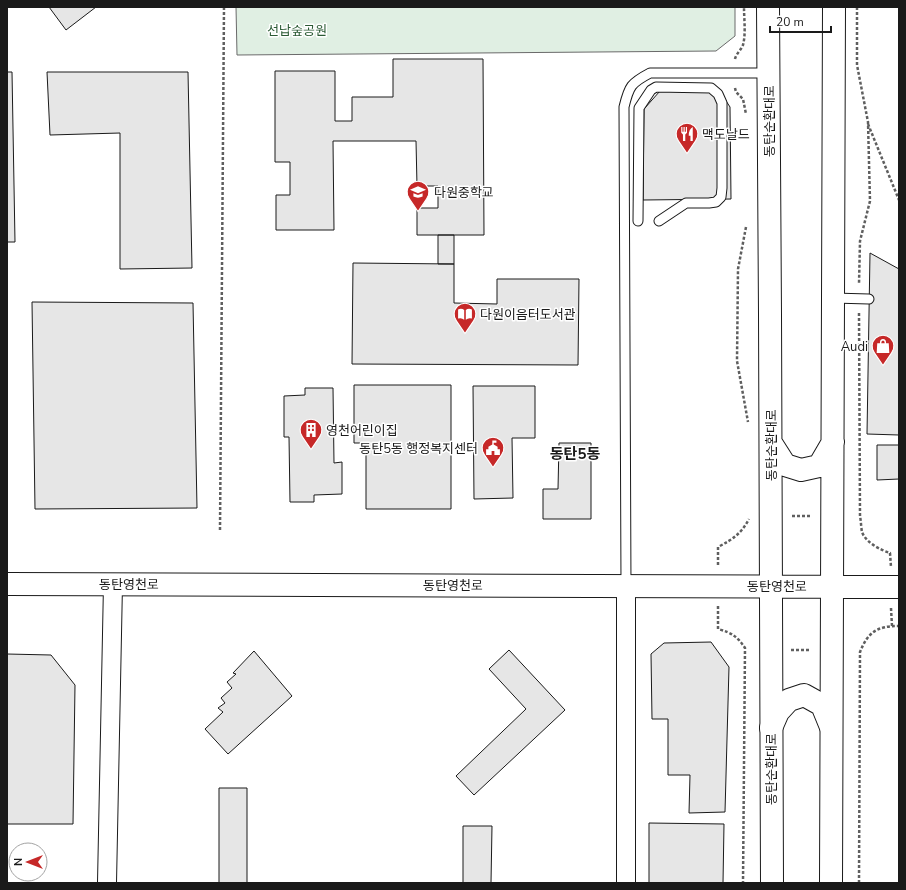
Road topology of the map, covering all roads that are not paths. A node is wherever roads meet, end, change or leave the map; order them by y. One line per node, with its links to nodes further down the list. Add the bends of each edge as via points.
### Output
1 (768, 7): 3 (street, 동탄순환대로)
2 (834, 7): 6 (street)
3 (769, 73): 9 (street, 동탄순환대로); 12 (lane, via 650,73 637,80 628,91 624,107)
4 (638, 221): 5 (lane, via 639,108 656,87 711,88 718,94 722,103 721,197 709,204 686,203)
5 (658, 221)
6 (833, 298): 7 (lane); 8 (street)
7 (869, 299)
8 (832, 442): 9 (street, via 819,466 801,470 785,465); 13 (street)
9 (771, 443): 14 (street, 동탄순환대로)
10 (7, 584): 11 (street, 동탄영천로)
11 (113, 584): 12 (street, 동탄영천로); 18 (street)
12 (626, 586): 14 (street, 동탄영천로); 19 (street)
13 (832, 586): 14 (street, 동탄영천로); 15 (street, 동탄영천로); 16 (street)
14 (771, 587): 17 (street, 동탄순환대로)
15 (899, 587)
16 (831, 726): 17 (street, via 822,705 804,695 789,700 778,712); 21 (street)
17 (771, 728): 20 (street, 동탄순환대로)
18 (107, 883)
19 (626, 883)
20 (772, 883)
21 (831, 883)

